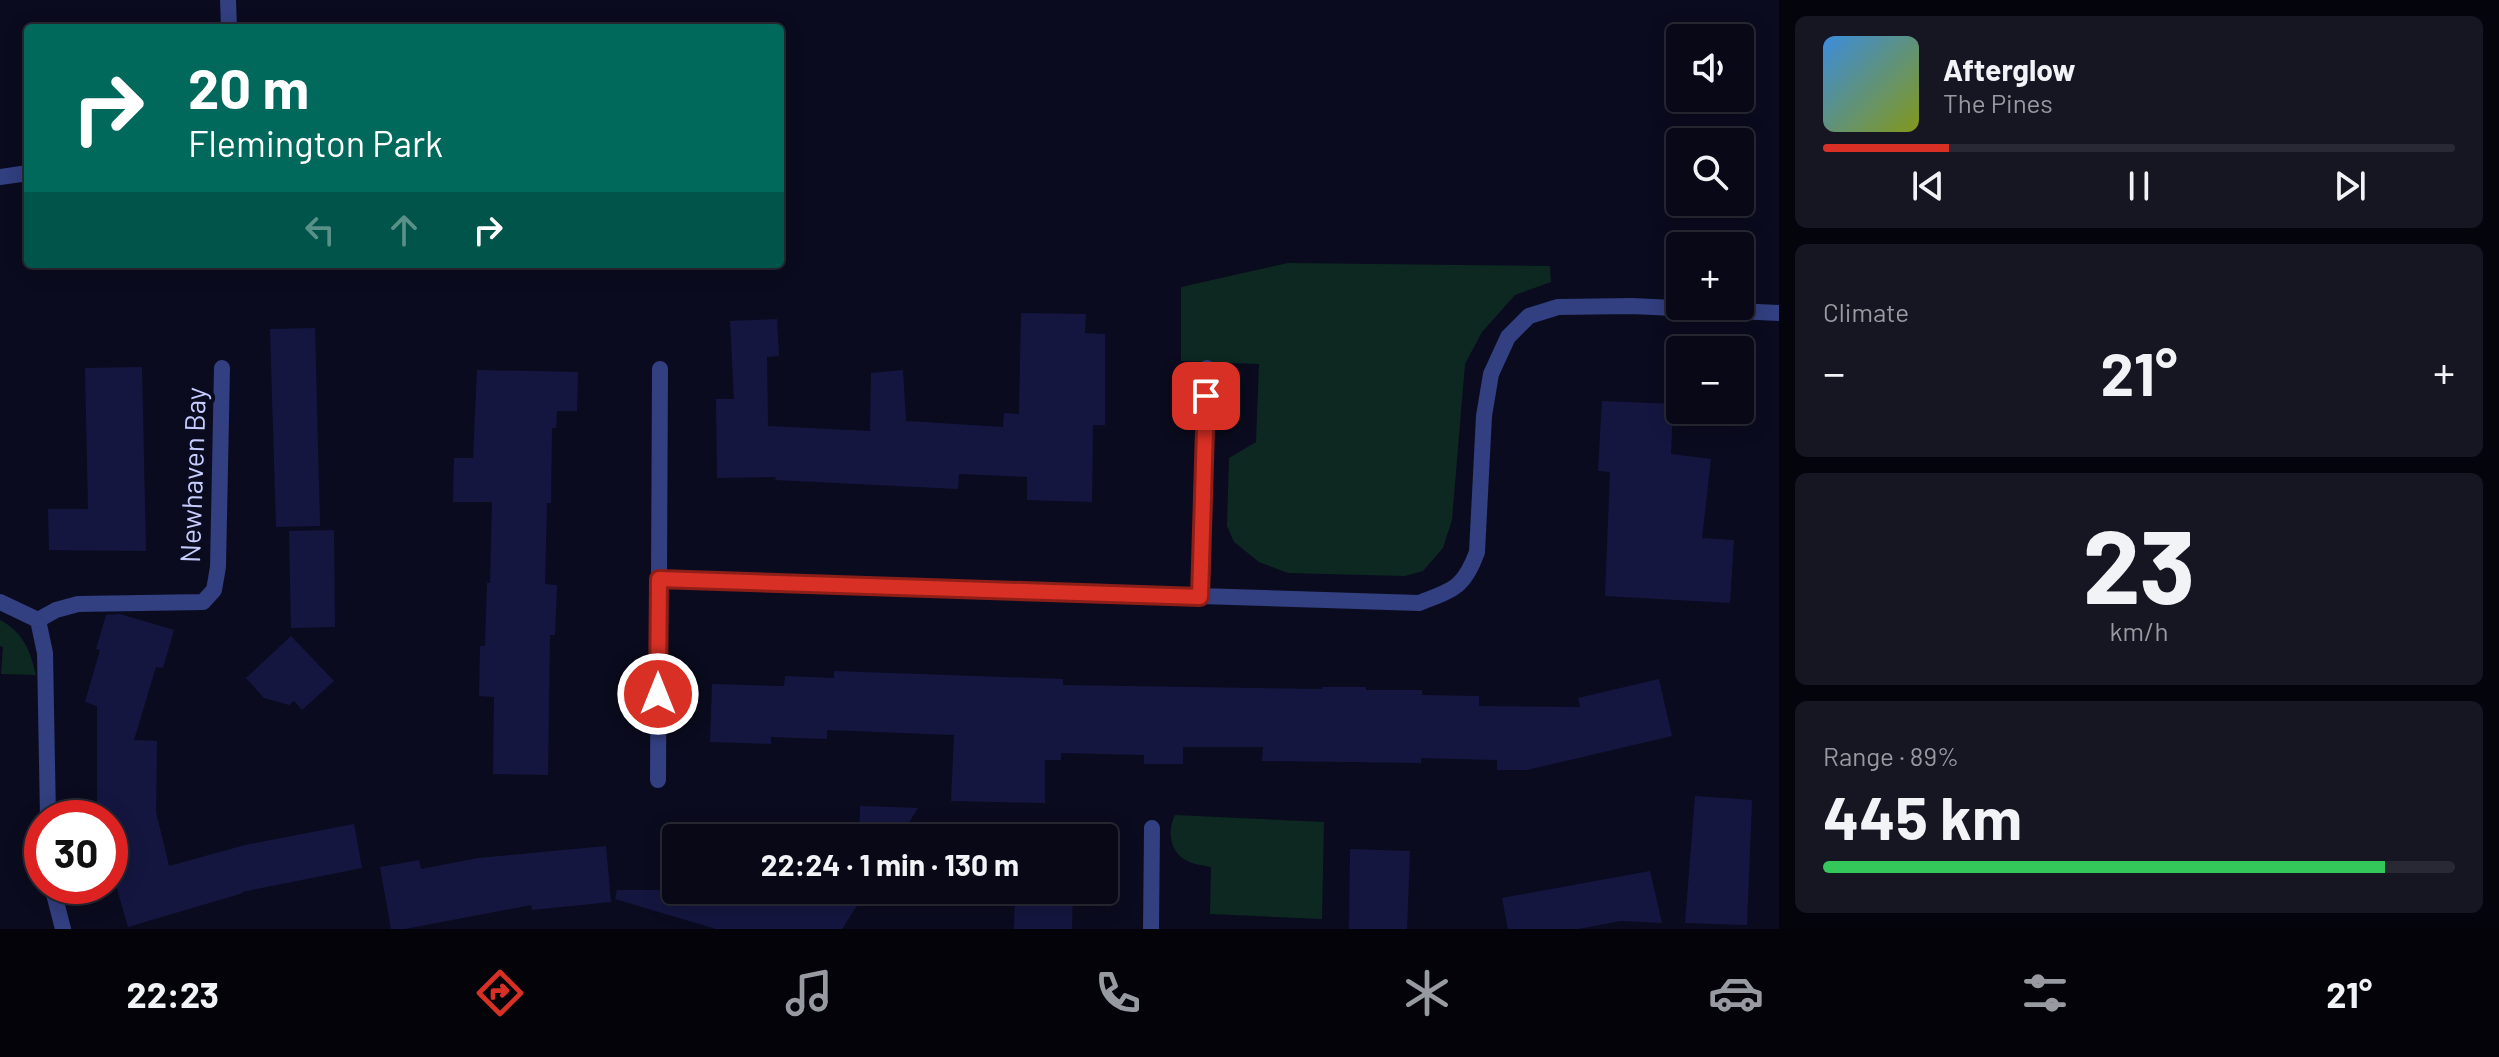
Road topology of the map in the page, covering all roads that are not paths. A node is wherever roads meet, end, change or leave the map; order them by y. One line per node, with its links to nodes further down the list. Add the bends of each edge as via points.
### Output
1 (228, 0): 2 (street)
2 (229, 24)
3 (24, 174): 4 (street)
4 (0, 177)
5 (1779, 313): 10 (street, via 1632,306 1558,307 1529,316 1508,337 1491,374 1477,552 1469,573 1452,591 1419,603)
6 (222, 368): 12 (street, Newhaven Bay, via 214,590 203,602 78,604)
7 (1207, 368): 10 (street)
8 (660, 369): 9 (street)
9 (659, 579): 10 (street); 13 (street)
10 (1200, 597)
11 (0, 602): 12 (street)
12 (38, 620): 14 (street, via 45,653)
13 (658, 780)
14 (48, 800)
15 (1152, 828): 18 (street)
16 (57, 904): 17 (street)
17 (63, 929)
18 (1151, 929)

